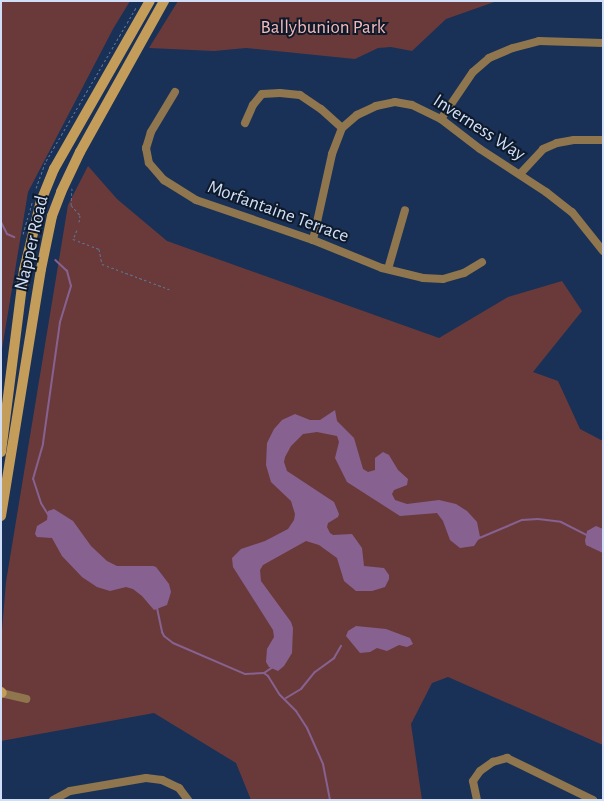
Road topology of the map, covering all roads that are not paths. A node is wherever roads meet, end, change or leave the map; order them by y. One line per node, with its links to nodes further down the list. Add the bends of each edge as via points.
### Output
1 (150, 1): 15 (main road, Napper Road, via 54,169 41,201 26,256)
2 (164, 1): 16 (main road, Napper Road, via 80,152 52,216)
3 (603, 43): 5 (street, via 539,41 489,58 473,72)
4 (175, 92): 11 (street, Morfantaine Terrace, via 151,132 146,148 149,164 164,180 196,200)
5 (441, 119): 7 (street, Inverness Way, via 412,105 395,102 357,115); 9 (street, Inverness Way)
6 (245, 123): 7 (street, via 262,94 280,93 300,95)
7 (342, 128): 11 (street, via 332,154)
8 (603, 140): 9 (street, via 574,140 543,148)
9 (520, 174): 12 (street, Inverness Way, via 572,212)
10 (405, 210): 14 (street)
11 (313, 240): 14 (street, Morfantaine Terrace)
12 (603, 251)
13 (482, 262): 14 (street, Morfantaine Terrace, via 464,273 443,279 423,278)
14 (388, 269)
15 (1, 452)
16 (1, 516)
17 (1, 692): 18 (street)
18 (26, 699)
19 (53, 800): 20 (street, via 70,791 146,778 162,780 179,788)
20 (188, 800)
21 (477, 800): 22 (street, via 473,781 480,771 507,758)
22 (593, 800)

